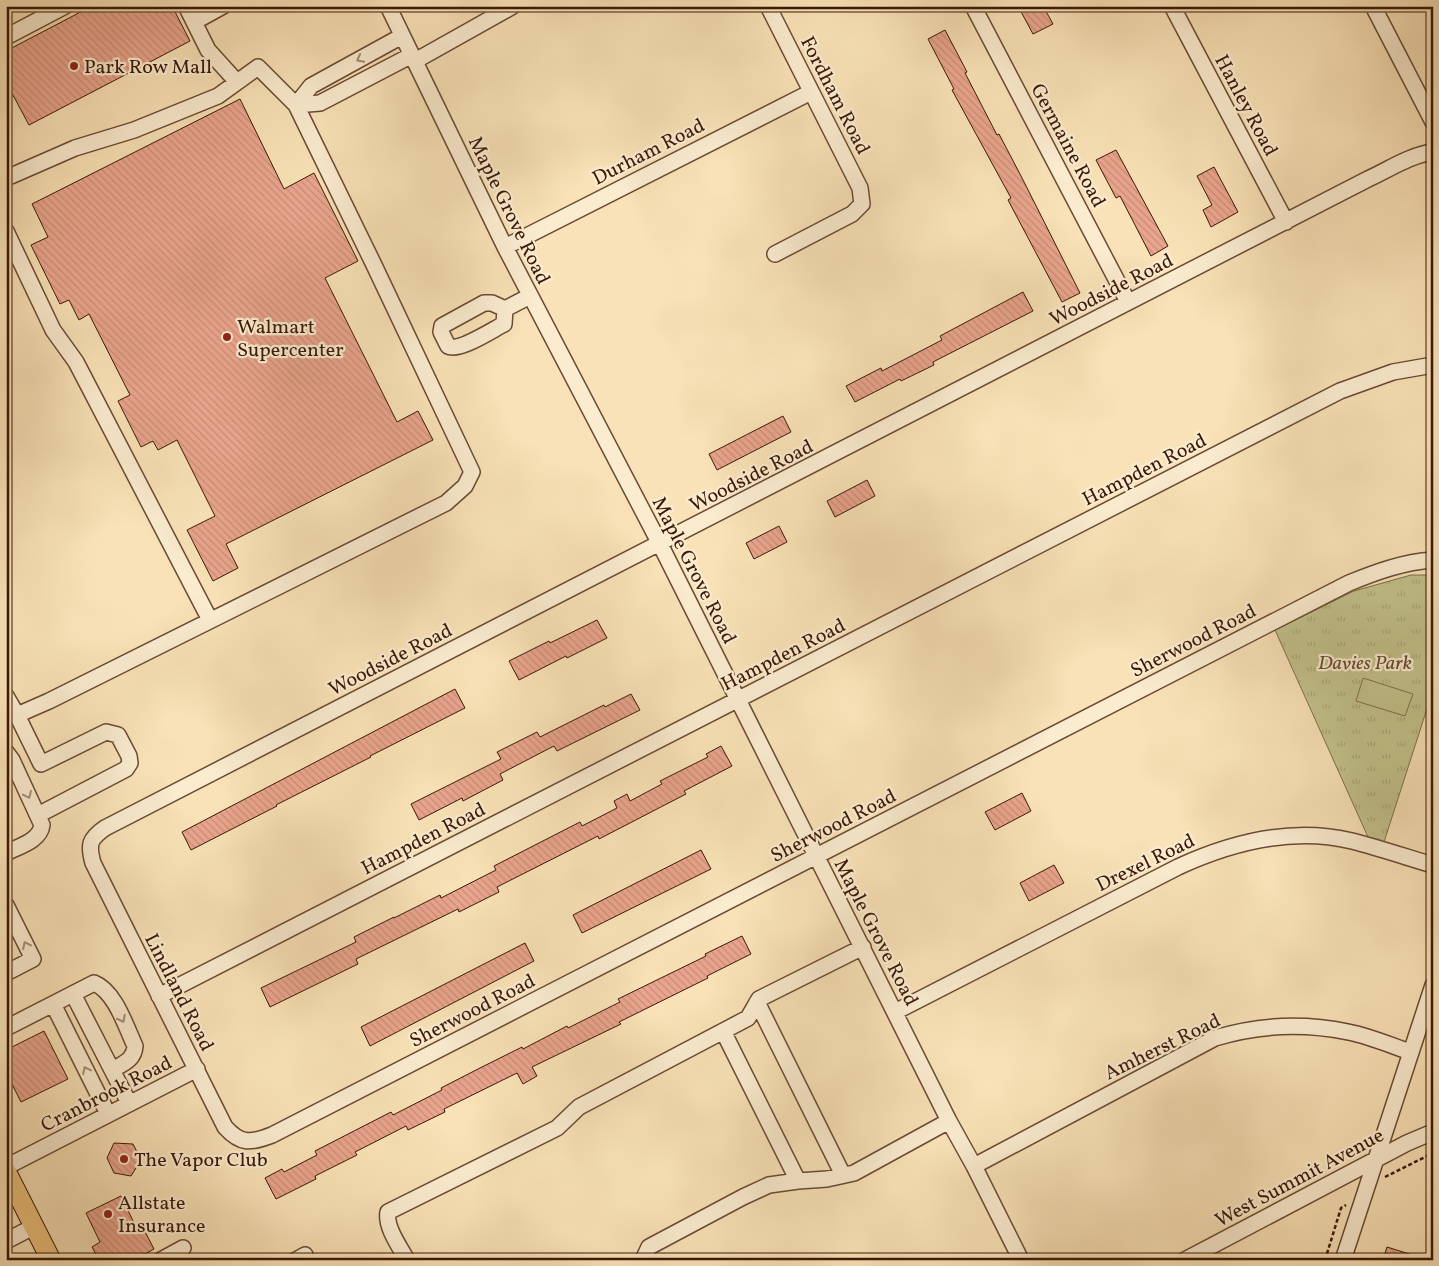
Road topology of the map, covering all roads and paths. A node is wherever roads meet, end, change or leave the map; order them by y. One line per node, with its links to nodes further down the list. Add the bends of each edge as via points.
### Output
1 (64, 6): 12 (street)
2 (186, 6): 10 (street)
3 (224, 6): 10 (street)
4 (388, 6): 11 (street, Maple Grove Road)
5 (513, 6): 13 (street)
6 (768, 6): 15 (street, Fordham Road)
7 (973, 6): 25 (street, Germaine Road)
8 (1172, 6): 20 (street, Hanley Road)
9 (1373, 6): 17 (street)
10 (194, 22): 14 (street, via 208,50)
11 (402, 36): 13 (street, Maple Grove Road); 16 (street, one-way to 16, via 311,86)
12 (6, 37)
13 (413, 58): 16 (street, via 320,103); 22 (street, Maple Grove Road)
14 (237, 82): 16 (street, via 258,67); 19 (street, via 218,96)
15 (811, 92): 22 (street, Durham Road); 23 (street, Fordham Road, via 860,188 862,204 852,214)
16 (296, 105): 30 (street, via 472,472 465,486 446,503)
17 (1433, 122)
18 (1433, 152): 20 (street, Woodside Road, via 1409,159)
19 (6, 177)
20 (1286, 222): 25 (street, Woodside Road)
21 (6, 231): 30 (street, via 53,330 76,362)
22 (504, 247): 24 (street, Maple Grove Road)
23 (775, 254)
24 (530, 296): 26 (street); 28 (street, Maple Grove Road)
25 (1128, 302): 28 (street, Woodside Road)
26 (505, 309)
27 (1433, 365): 32 (street, Hampden Road, via 1393,372 1340,391)
28 (660, 544): 32 (street, Maple Grove Road); 38 (street, Woodside Road, via 105,828)
29 (1433, 560): 40 (street, Sherwood Road, via 1393,567 1349,583)
30 (210, 620): 33 (street)
31 (6, 696): 33 (street)
32 (738, 700): 40 (street, Maple Grove Road); 47 (street, Hampden Road)
33 (16, 715): 35 (street)
34 (6, 752): 36 (street)
35 (41, 764): 36 (street); 37 (street, via 106,732 118,735 130,762 126,769)
36 (19, 775): 37 (street, one-way to 37)
37 (38, 815): 39 (street, via 42,825 36,838)
38 (91, 840): 47 (street, Lindland Road, via 89,850 93,863)
39 (6, 853)
40 (816, 856): 43 (street, Maple Grove Road); 60 (street, Sherwood Road)
41 (1433, 865): 50 (street, Drexel Road, via 1330,838 1270,838 1222,848 1178,867)
42 (6, 905): 44 (street, one-way to 42, via 33,959)
43 (863, 947): 48 (street); 50 (street, Maple Grove Road)
44 (6, 973)
45 (1433, 985): 53 (street)
46 (73, 994): 49 (street); 55 (street); 55 (street, one-way to 55, via 94,983 109,993 136,1046 129,1061)
47 (159, 996): 54 (street, Lindland Road)
48 (757, 1002): 52 (street, via 748,1018); 63 (street)
49 (53, 1004): 51 (street); 57 (street, one-way to 49)
50 (895, 1012): 58 (street, Maple Grove Road)
51 (6, 1028)
52 (723, 1031): 65 (street); 73 (street, via 579,1107 557,1128 388,1212 389,1225)
53 (1410, 1052): 61 (street); 62 (street, Amherst Road, via 1349,1032 1304,1026 1232,1033 1215,1038)
54 (197, 1069): 56 (street, Cranbrook Road); 60 (street, Lindland Road, via 225,1127 242,1141)
55 (112, 1070): 56 (street)
56 (129, 1103): 57 (street, Cranbrook Road)
57 (108, 1114): 64 (street, Cranbrook Road)
58 (949, 1121): 62 (street, Maple Grove Road); 63 (street)
59 (1433, 1132): 61 (street, West Summit Avenue)
60 (256, 1141)
61 (1375, 1160): 76 (street, West Summit Avenue); 77 (street)
62 (974, 1166): 75 (street, Maple Grove Road)
63 (843, 1176): 65 (street)
64 (8, 1178): 66 (main road)
65 (798, 1181): 74 (street, via 770,1185 743,1197 649,1248)
66 (34, 1226): 67 (street); 69 (main road)
67 (6, 1241)
68 (183, 1248): 70 (street)
69 (52, 1260)
70 (161, 1260)
71 (296, 1260): 72 (street, via 305,1256)
72 (307, 1260)
73 (407, 1260)
74 (643, 1260)
75 (1021, 1260)
76 (1185, 1260)
77 (1342, 1260)

